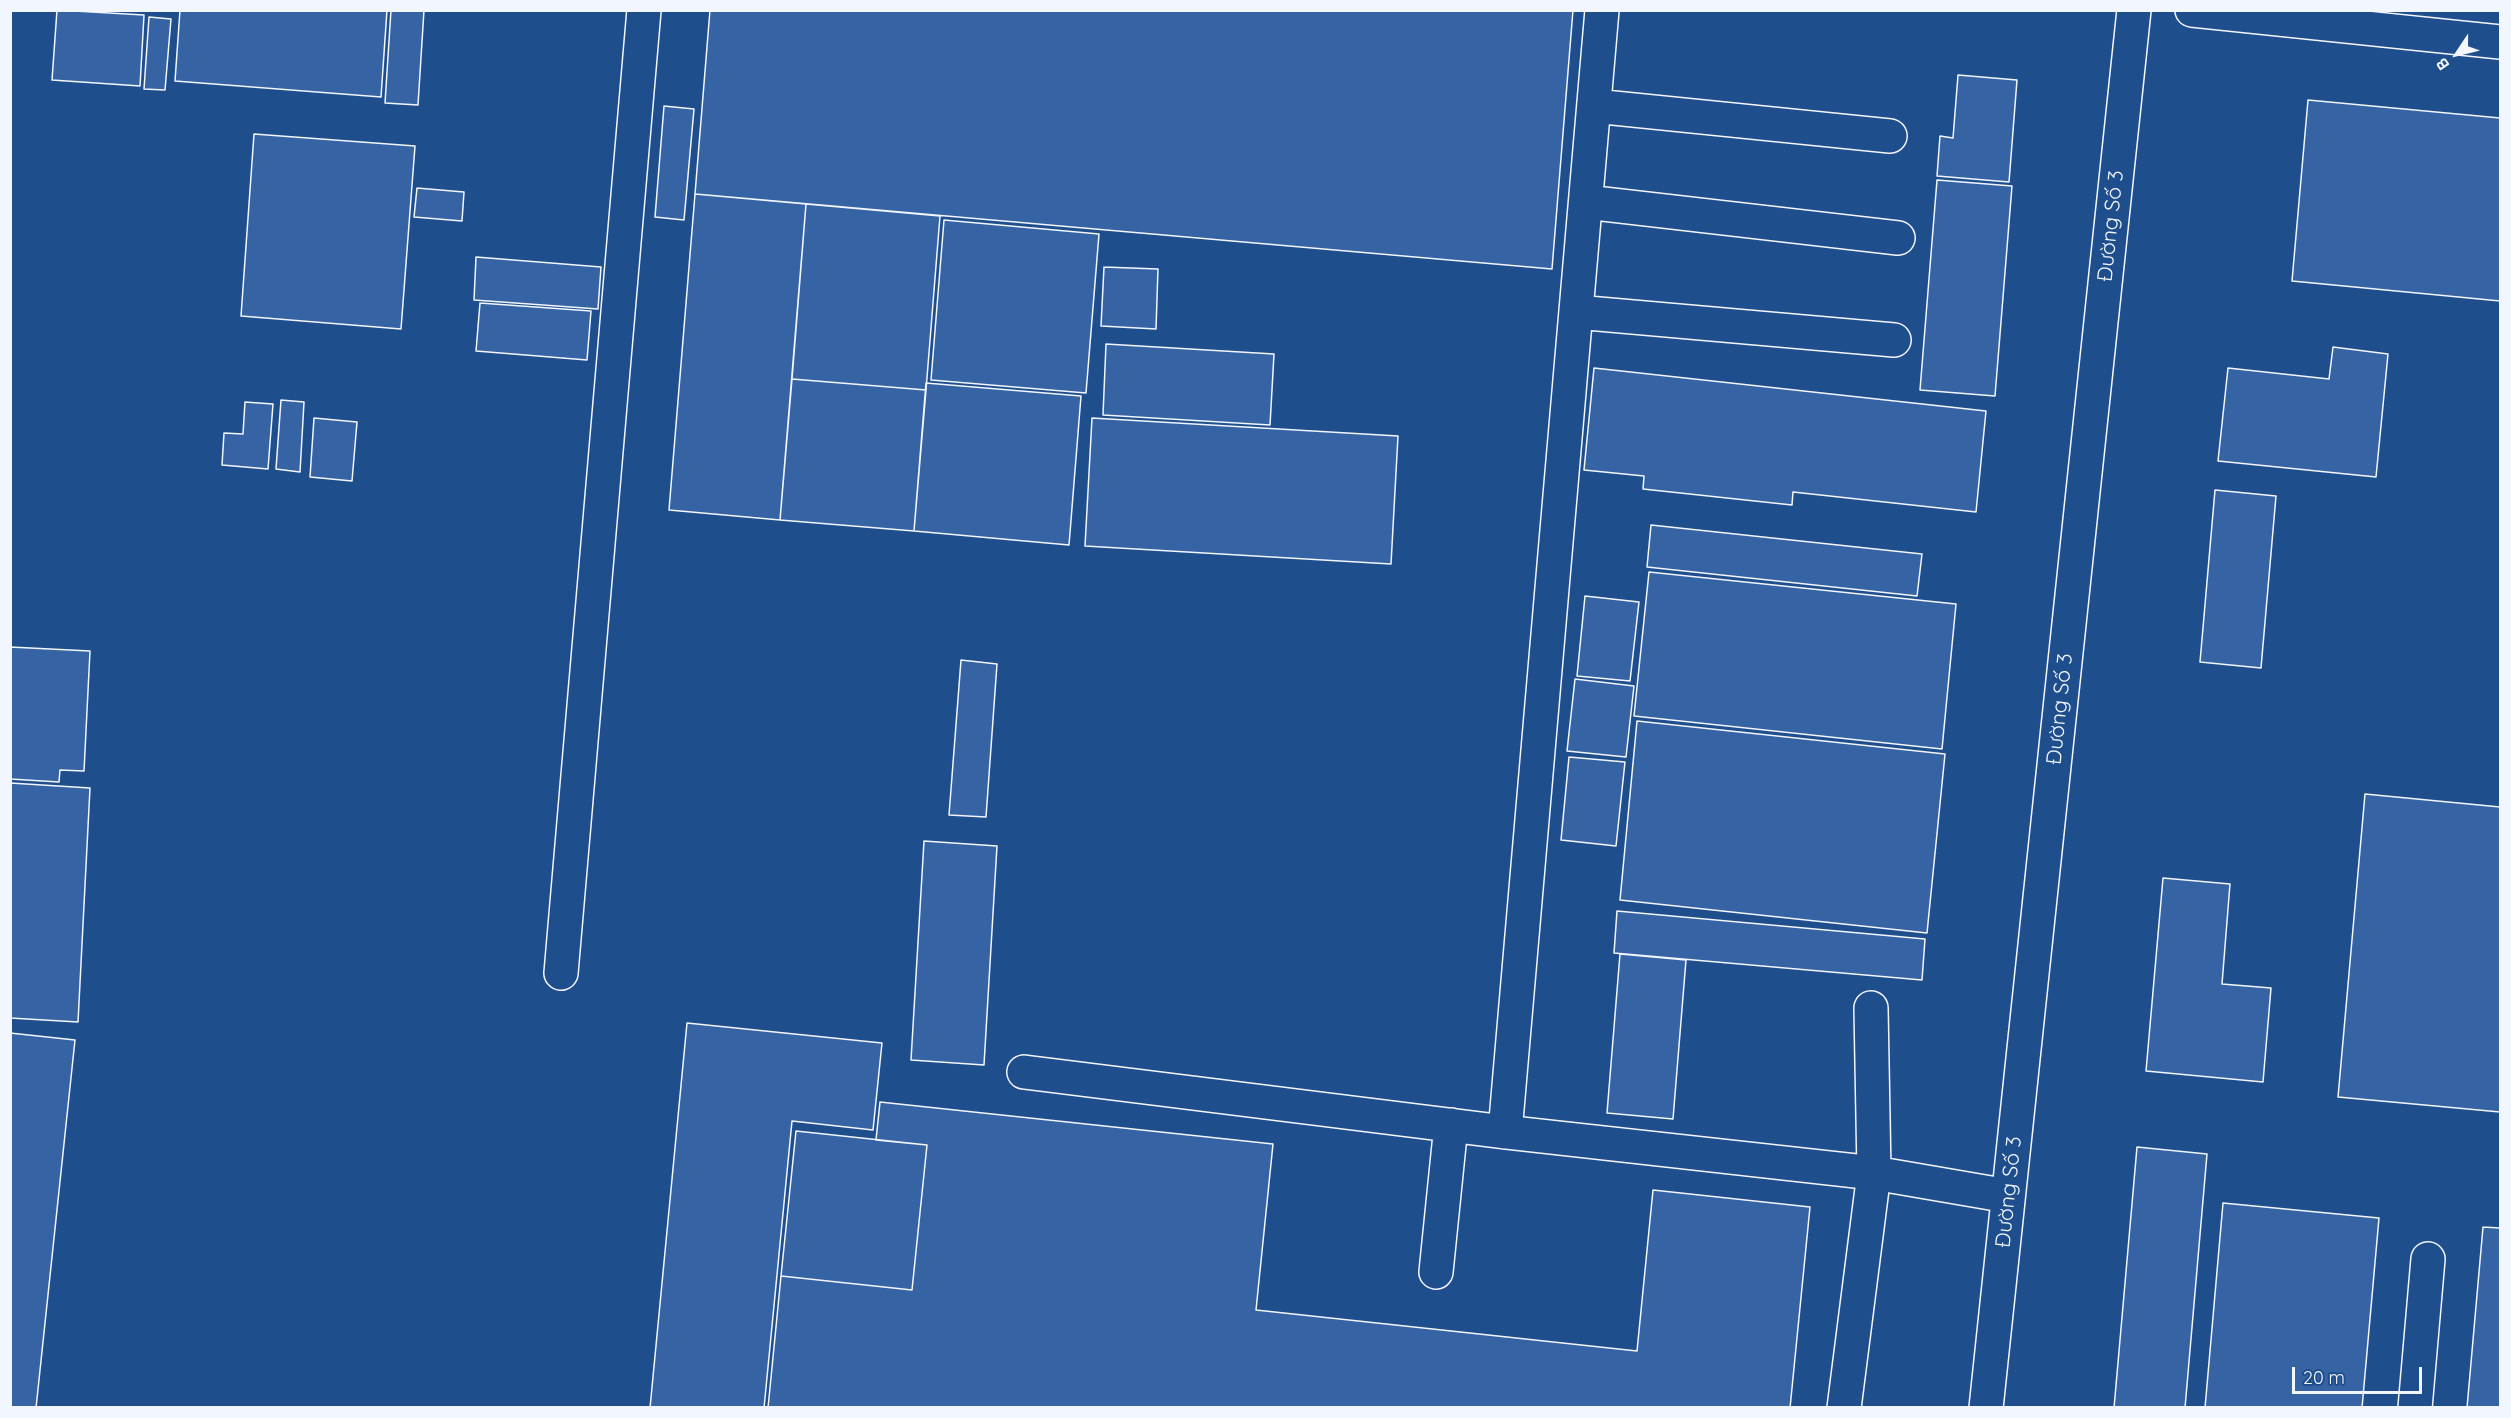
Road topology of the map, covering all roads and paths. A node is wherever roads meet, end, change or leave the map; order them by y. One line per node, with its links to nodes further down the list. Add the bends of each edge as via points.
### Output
1 (644, 10): 13 (street)
2 (1602, 10): 7 (street)
3 (2134, 10): 19 (street, Đường Số 3)
4 (2192, 10): 5 (street)
5 (2294, 16): 6 (street)
6 (2500, 42)
7 (1594, 106): 8 (street); 9 (street)
8 (1890, 136)
9 (1586, 202): 10 (street); 11 (street)
10 (1898, 238)
11 (1576, 312): 12 (street); 17 (street)
12 (1894, 340)
13 (561, 973)
14 (1872, 1008): 18 (street)
15 (1024, 1072): 16 (street)
16 (1451, 1125): 17 (street); 21 (street)
17 (1505, 1132): 18 (street)
18 (1874, 1173): 19 (street); 22 (street)
19 (2008, 1196): 23 (street, Đường Số 3)
20 (2428, 1258): 24 (street)
21 (1436, 1272)
22 (1844, 1407)
23 (1986, 1407)
24 (2415, 1407)

